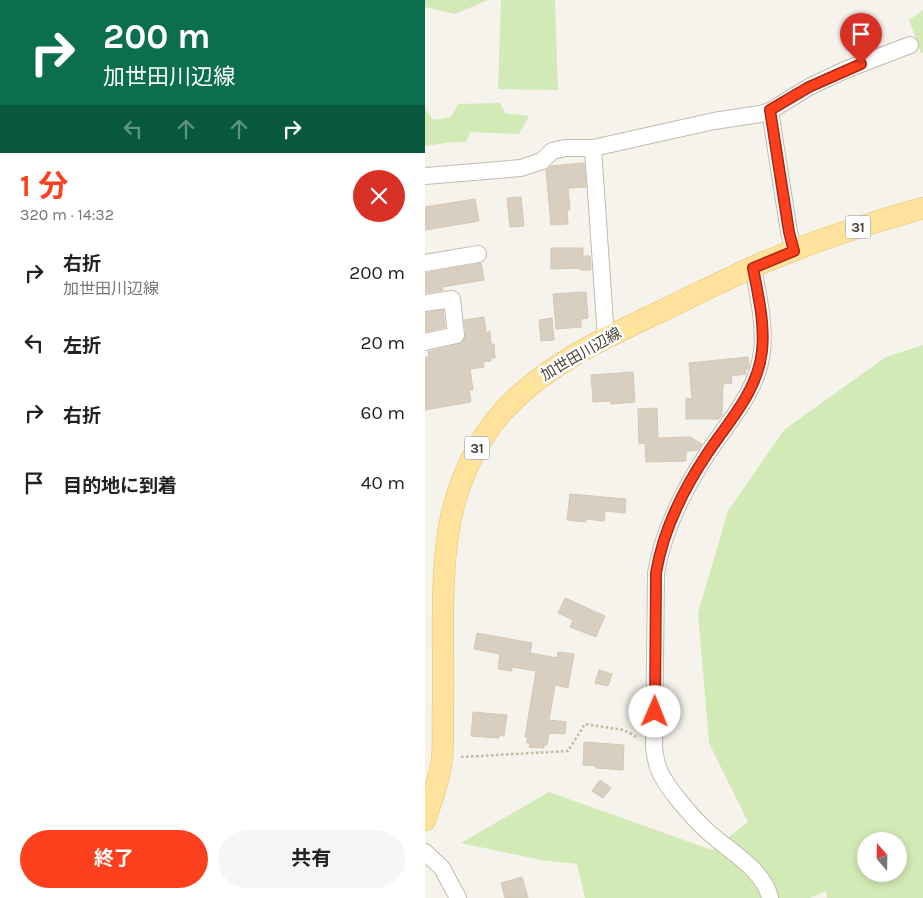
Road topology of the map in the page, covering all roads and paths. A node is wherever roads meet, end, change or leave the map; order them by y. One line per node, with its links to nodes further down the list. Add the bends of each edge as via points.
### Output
1 (910, 45): 2 (street, via 845,70)
2 (770, 110): 3 (street); 6 (street)
3 (593, 148): 4 (street, via 558,149 541,161 521,168); 11 (street)
4 (425, 176)
5 (923, 208): 6 (main road, 加世田川辺線 / 31, via 879,220)
6 (794, 251): 9 (main road, 加世田川辺線 / 31)
7 (478, 254): 8 (street)
8 (425, 263)
9 (753, 268): 11 (main road, 加世田川辺線 / 31); 13 (street, via 763,321 762,351 756,380 689,485 660,551 656,573)
10 (425, 303): 12 (street, via 452,299 456,335)
11 (606, 338): 14 (main road, 加世田川辺線 / 31, via 547,372 506,407 479,444 462,479 453,508 445,574)
12 (425, 342)
13 (654, 747): 14 (path, via 624,730 585,724 568,751); 18 (street, via 659,771 680,801 706,830 762,878)
14 (442, 758): 15 (main road, 加世田川辺線 / 31)
15 (425, 820)
16 (425, 852): 17 (street, via 442,868)
17 (459, 898)
18 (770, 898)

